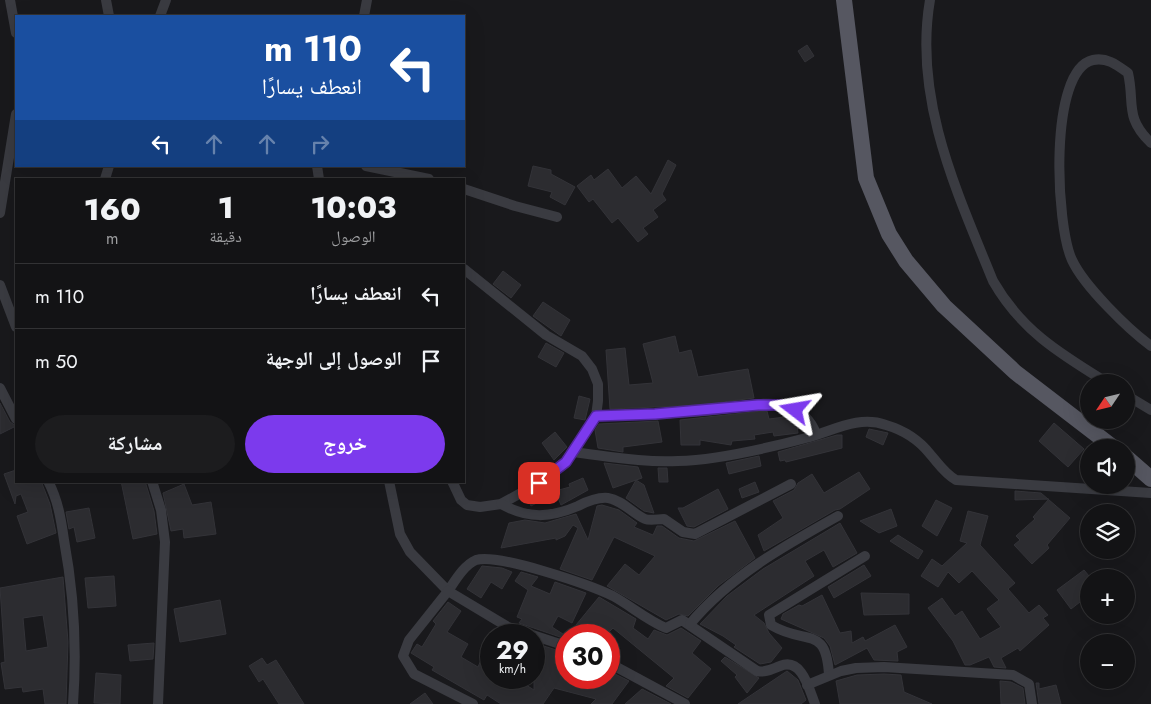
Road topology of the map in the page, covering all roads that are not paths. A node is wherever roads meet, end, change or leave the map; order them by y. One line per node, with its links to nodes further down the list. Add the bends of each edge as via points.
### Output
1 (10, 0): 10 (street)
2 (106, 0): 7 (street)
3 (166, 0): 8 (street)
4 (367, 0): 9 (street)
5 (844, 0): 32 (main road, via 866,178 889,234 906,261 944,306 1015,372)
6 (930, 0): 25 (street, via 928,58 938,138 993,281 1028,329)
7 (109, 15)
8 (160, 15)
9 (364, 15)
10 (15, 28)
11 (15, 120): 15 (street)
12 (1151, 143): 24 (street, via 1134,122 1128,73 1106,60 1093,60 1081,66 1072,79 1058,153 1064,238 1072,260 1086,280 1113,313)
13 (15, 166): 15 (street)
14 (369, 167): 16 (street); 17 (street)
15 (6, 175): 19 (street)
16 (378, 178)
17 (424, 178)
18 (465, 188): 20 (street)
19 (0, 213)
20 (558, 217)
21 (465, 270): 29 (street, via 546,334 582,356 598,384)
22 (0, 285): 23 (street)
23 (15, 324)
24 (1151, 346)
25 (1094, 374)
26 (0, 388): 30 (street)
27 (1135, 400): 28 (street)
28 (1151, 410)
29 (596, 416): 31 (street, via 785,405 806,416); 33 (street)
30 (15, 417)
31 (816, 434): 33 (street, via 728,455 678,462); 42 (street, via 848,423 871,421 910,435 946,474 956,480)
32 (1102, 439)
33 (572, 452): 44 (street, via 566,462 539,483)
34 (1135, 465): 35 (main road)
35 (1151, 479)
36 (49, 483): 43 (street)
37 (54, 483): 43 (street)
38 (153, 483): 54 (street, via 161,510 165,542)
39 (390, 483): 47 (street, via 400,534 410,552)
40 (453, 483): 44 (street, via 467,505)
41 (791, 484): 44 (street, via 695,534 683,532 664,518 646,520 608,498 545,516 515,512)
42 (1151, 493)
43 (57, 499): 53 (street, via 72,583)
44 (501, 504)
45 (838, 516): 48 (street, via 803,535 727,586)
46 (864, 556): 51 (street, via 769,616 771,625 784,632 817,640 823,645 828,655)
47 (448, 591): 48 (street, via 469,564 484,559 499,560 560,576 613,596 666,628 682,620); 49 (street, via 508,627); 55 (street, via 409,640 403,656 414,674)
48 (690, 624): 52 (street, via 757,671 782,664 792,665 799,669)
49 (555, 642)
50 (620, 669): 56 (street)
51 (829, 675): 52 (street); 58 (street, via 856,668 884,667 1013,675 1028,684)
52 (807, 685): 57 (street)
53 (72, 704)
54 (158, 704)
55 (473, 704)
56 (685, 704)
57 (815, 704)
58 (1032, 704)

